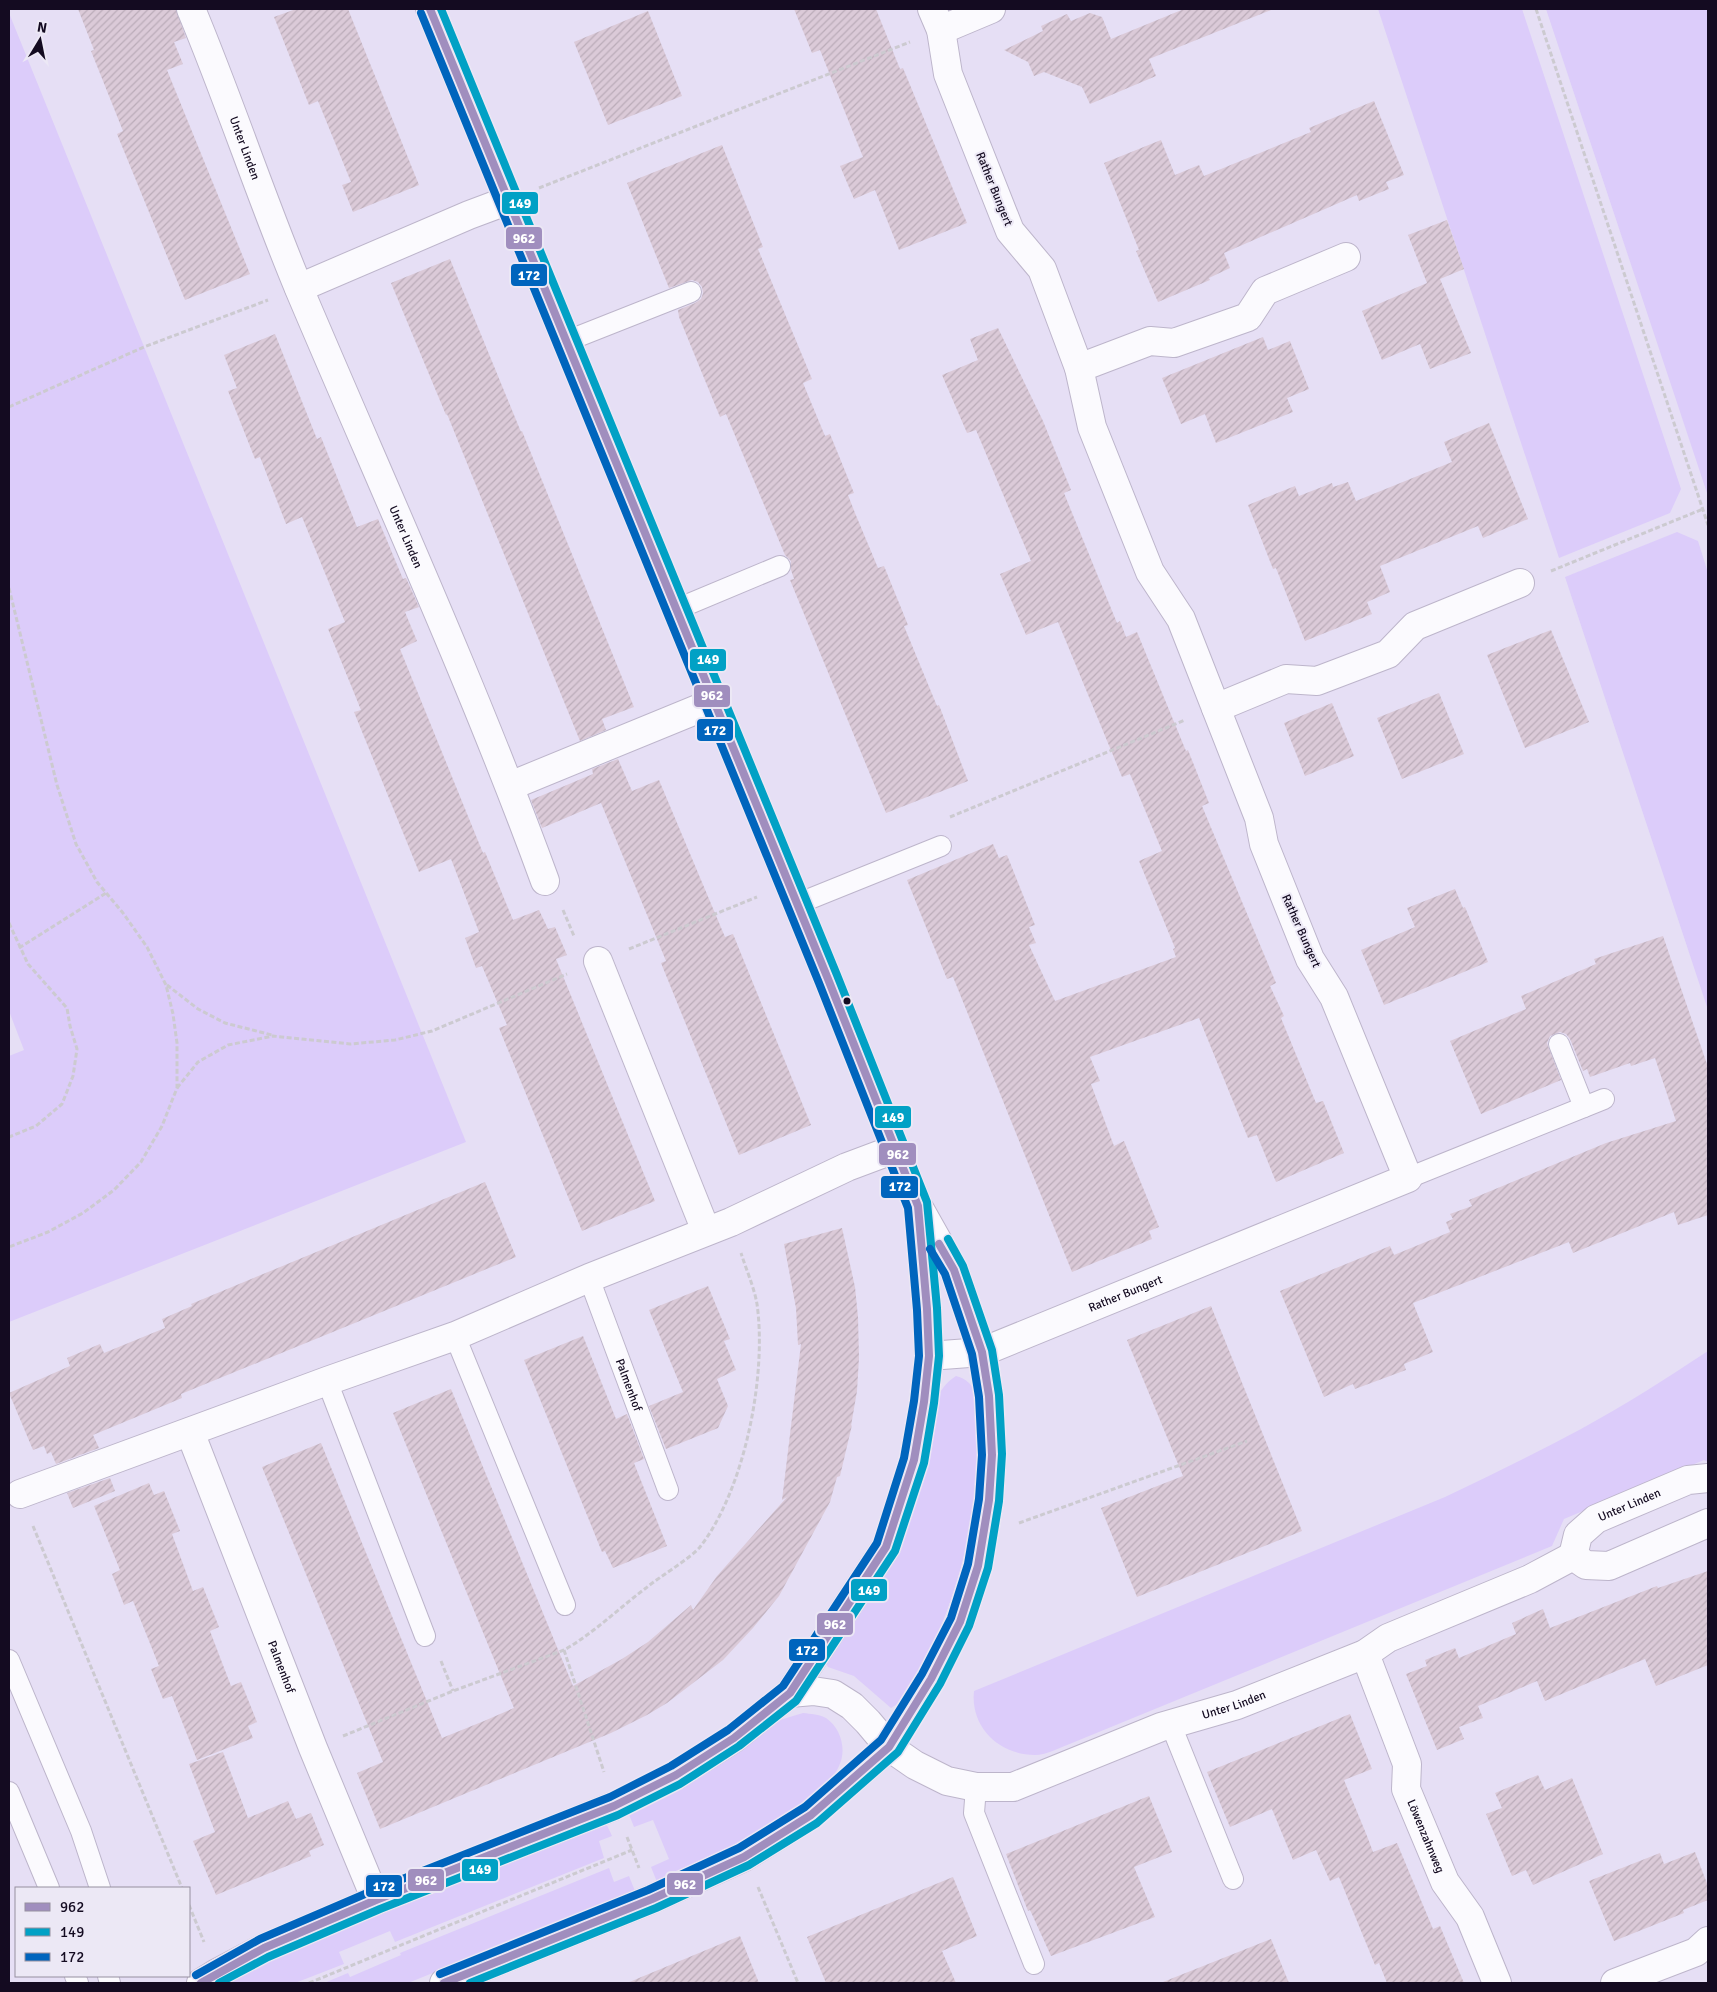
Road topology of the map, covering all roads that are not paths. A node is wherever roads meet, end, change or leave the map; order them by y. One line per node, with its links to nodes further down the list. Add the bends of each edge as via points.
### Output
1 (191, 9): 7 (street, Unter Linden)
2 (430, 9): 5 (street)
3 (992, 9): 4 (street)
4 (936, 19): 10 (street, Rather Bungert, via 948,74 1010,231 1042,269)
5 (509, 200): 7 (street); 9 (street)
6 (1346, 257): 10 (street, via 1265,291 1248,317 1174,343 1150,341)
7 (299, 288): 16 (street, Unter Linden)
8 (691, 292): 9 (lane)
9 (567, 341): 13 (street)
10 (1079, 368): 15 (street, Rather Bungert, via 1092,427 1110,473 1150,572 1181,619)
11 (780, 566): 13 (lane)
12 (1520, 583): 15 (street, via 1415,626 1388,654 1317,681 1286,679)
13 (677, 608): 14 (street)
14 (715, 702): 16 (street); 19 (street)
15 (1216, 708): 25 (street, Rather Bungert, via 1259,818 1264,844 1307,950 1334,997)
16 (510, 786): 18 (street, Unter Linden)
17 (941, 846): 19 (lane)
18 (545, 881)
19 (797, 904): 24 (street)
20 (598, 961): 27 (street)
21 (1559, 1044): 23 (lane)
22 (1604, 1099): 23 (lane, Rather Bungert)
23 (1584, 1107): 25 (lane, Rather Bungert)
24 (895, 1149): 26 (street); 27 (street, via 847,1167)
25 (1408, 1178): 30 (street, Rather Bungert)
26 (918, 1206): 30 (street, via 954,1270); 31 (street)
27 (706, 1231): 28 (street)
28 (589, 1278): 29 (street); 35 (lane, Palmenhof)
29 (455, 1336): 32 (street); 39 (lane)
30 (982, 1352): 31 (street); 45 (street, via 989,1396 992,1455 989,1500 978,1566 960,1622 931,1679)
31 (929, 1356): 43 (street, via 914,1460 886,1547)
32 (327, 1381): 33 (street); 40 (lane)
33 (190, 1432): 36 (street); 51 (street, Palmenhof)
34 (1708, 1478): 38 (street, Unter Linden, via 1688,1480 1596,1519 1578,1535)
35 (668, 1490)
36 (20, 1494)
37 (1708, 1523): 38 (street, via 1609,1566 1586,1565)
38 (1573, 1556): 41 (street, Unter Linden, via 1530,1580 1388,1638)
39 (565, 1606)
40 (425, 1636)
41 (1365, 1654): 44 (street, Unter Linden, via 1237,1705); 56 (street, Löwenzahnweg, via 1407,1764 1406,1789 1445,1882 1470,1917)
42 (9, 1660): 50 (lane, via 80,1831)
43 (790, 1693): 45 (street, Unter Linden, via 813,1691 833,1694 852,1706); 51 (street, via 734,1738 676,1775 614,1806)
44 (1171, 1725): 46 (street, Unter Linden, via 1013,1787); 48 (lane)
45 (889, 1747): 46 (street, Unter Linden, via 947,1781); 55 (street, via 811,1815 744,1857 652,1899)
46 (976, 1787): 53 (lane, via 974,1813)
47 (9, 1792): 49 (lane)
48 (1233, 1879)
49 (49, 1887)
50 (100, 1887)
51 (376, 1900): 54 (street, via 264,1948)
52 (1708, 1940): 57 (street, via 1696,1952)
53 (1034, 1964)
54 (209, 1978)
55 (444, 1983)
56 (1497, 1983)
57 (1615, 1983)

